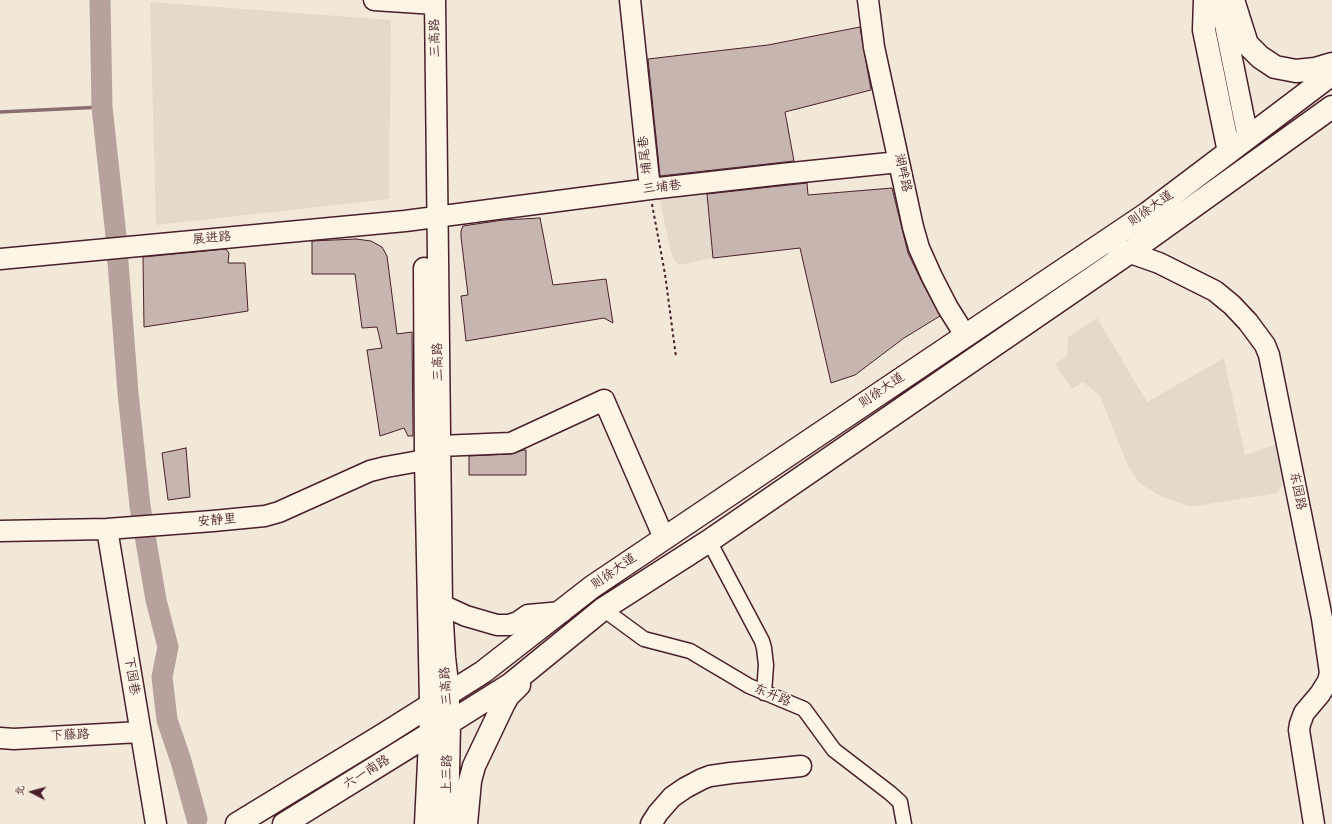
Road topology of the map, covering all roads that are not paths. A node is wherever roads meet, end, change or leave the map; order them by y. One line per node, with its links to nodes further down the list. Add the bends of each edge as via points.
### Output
1 (374, 0): 7 (street)
2 (630, 0): 14 (street, 埔尾巷)
3 (868, 0): 13 (street, 湖畔路, via 874,47)
4 (1205, 0): 12 (main road, via 1204,30)
5 (1220, 0): 11 (street)
6 (1233, 0): 8 (main road, via 1247,44 1275,67 1296,71)
7 (428, 2): 15 (street, 三高路)
8 (1332, 64)
9 (1332, 74): 11 (main road, 则徐大道)
10 (1332, 106): 17 (main road, 则徐大道)
11 (1248, 138): 12 (main road, 则徐大道)
12 (1229, 152): 16 (main road, 则徐大道, via 1148,213)
13 (900, 162): 14 (street, 三埔巷); 19 (street, 湖畔路, via 913,227 921,252 948,308)
14 (650, 189): 15 (street, 三埔巷)
15 (431, 217): 18 (street, 展进路); 20 (street, 三高路); 21 (street, 三高路)
16 (1102, 243): 17 (street, 东园路); 19 (main road, 则徐大道)
17 (1130, 252): 25 (main road, 则徐大道); 29 (street, 东园路, via 1215,291 1248,322 1265,345 1272,365)
18 (0, 259)
19 (965, 335): 24 (main road, 则徐大道)
20 (440, 446): 24 (street, via 511,443 604,400); 26 (street, 三高路)
21 (425, 460): 22 (street, 安静里, via 370,471 272,514 242,519); 34 (street, 三高路)
22 (115, 528): 23 (street, 安静里); 36 (street, 下园巷)
23 (0, 531)
24 (664, 538): 28 (main road, 则徐大道, via 592,587)
25 (709, 540): 27 (main road, 则徐大道); 32 (street, via 762,641 766,665)
26 (442, 605): 28 (street, via 496,625 509,625 528,615); 31 (street, 三高路)
27 (603, 609): 30 (main road, 则徐大道); 32 (street, 东升路, via 644,639 690,651)
28 (562, 612): 31 (main road, 则徐大道, via 483,672)
29 (1327, 618): 33 (street, 东园路, via 1330,673 1324,688)
30 (568, 638): 35 (main road, 则徐大道, via 511,684); 44 (main road, via 514,689 504,703 471,773)
31 (449, 692): 34 (main road, 则徐大道); 35 (street, 三高路)
32 (764, 693): 46 (street, 东升路, via 804,709 834,750 900,802)
33 (1323, 701): 47 (street, 东园路, via 1304,713 1299,730)
34 (430, 704): 35 (main road); 40 (main road, 则徐大道)
35 (440, 728): 41 (main road, 六一南路); 42 (main road, 上三路); 43 (main road, 上三路)
36 (140, 732): 37 (street, 下藤路); 39 (street, 下园巷)
37 (0, 738)
38 (801, 766): 45 (street, via 721,774 702,779 678,792)
39 (156, 824)
40 (237, 824)
41 (284, 824)
42 (426, 824)
43 (447, 824)
44 (466, 824)
45 (651, 824)
46 (904, 824)
47 (1314, 824)

